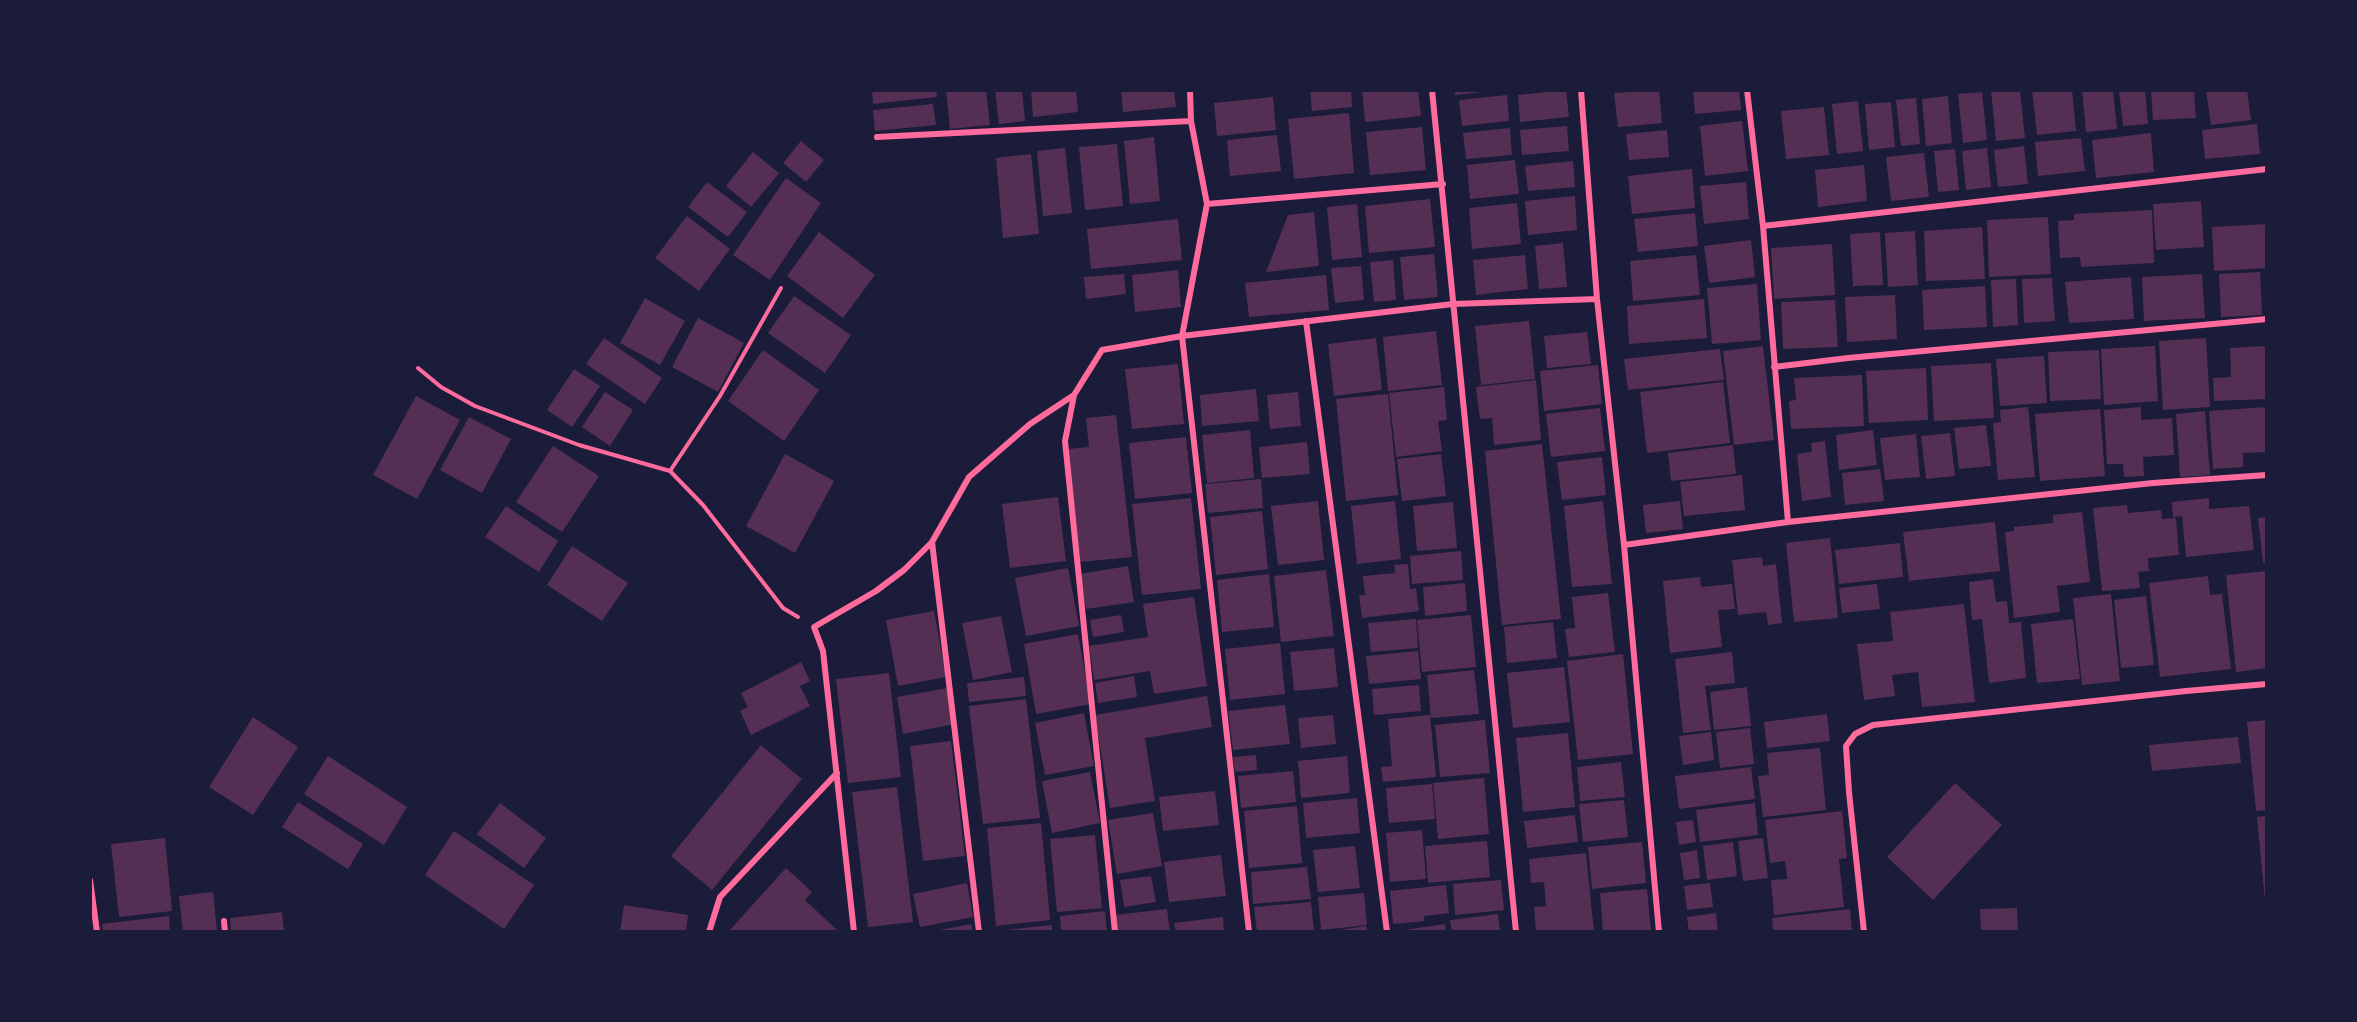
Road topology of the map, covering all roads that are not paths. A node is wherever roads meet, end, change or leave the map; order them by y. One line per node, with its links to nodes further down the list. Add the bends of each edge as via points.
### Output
1 (1190, 90): 5 (street)
2 (1432, 90): 8 (street)
3 (1581, 90): 11 (street)
4 (1747, 90): 10 (street)
5 (1191, 121): 6 (street); 9 (street)
6 (877, 137)
7 (2267, 169): 10 (street)
8 (1443, 184): 9 (street); 12 (street)
9 (1206, 204): 15 (street)
10 (1763, 226): 16 (street)
11 (1597, 299): 12 (street); 21 (street)
12 (1453, 304): 14 (street); 34 (street)
13 (2267, 319): 16 (street)
14 (1306, 321): 15 (street); 33 (street)
15 (1182, 336): 17 (street, via 1102,350); 32 (street)
16 (1774, 367): 19 (street)
17 (1074, 394): 20 (street, via 1030,424 969,477); 31 (street, via 1065,441)
18 (2267, 475): 19 (street, via 2153,483)
19 (1788, 522): 21 (street)
20 (932, 542): 23 (street, via 876,591 814,627 823,651); 30 (street)
21 (1624, 545): 35 (street)
22 (2267, 684): 36 (street, via 1873,725 1855,734 1846,746)
23 (837, 773): 28 (street, via 720,897); 29 (street)
24 (90, 880): 26 (street)
25 (224, 921): 27 (street)
26 (97, 932)
27 (225, 932)
28 (709, 932)
29 (854, 932)
30 (979, 932)
31 (1115, 932)
32 (1249, 932)
33 (1387, 932)
34 (1516, 932)
35 (1659, 932)
36 (1864, 932)

